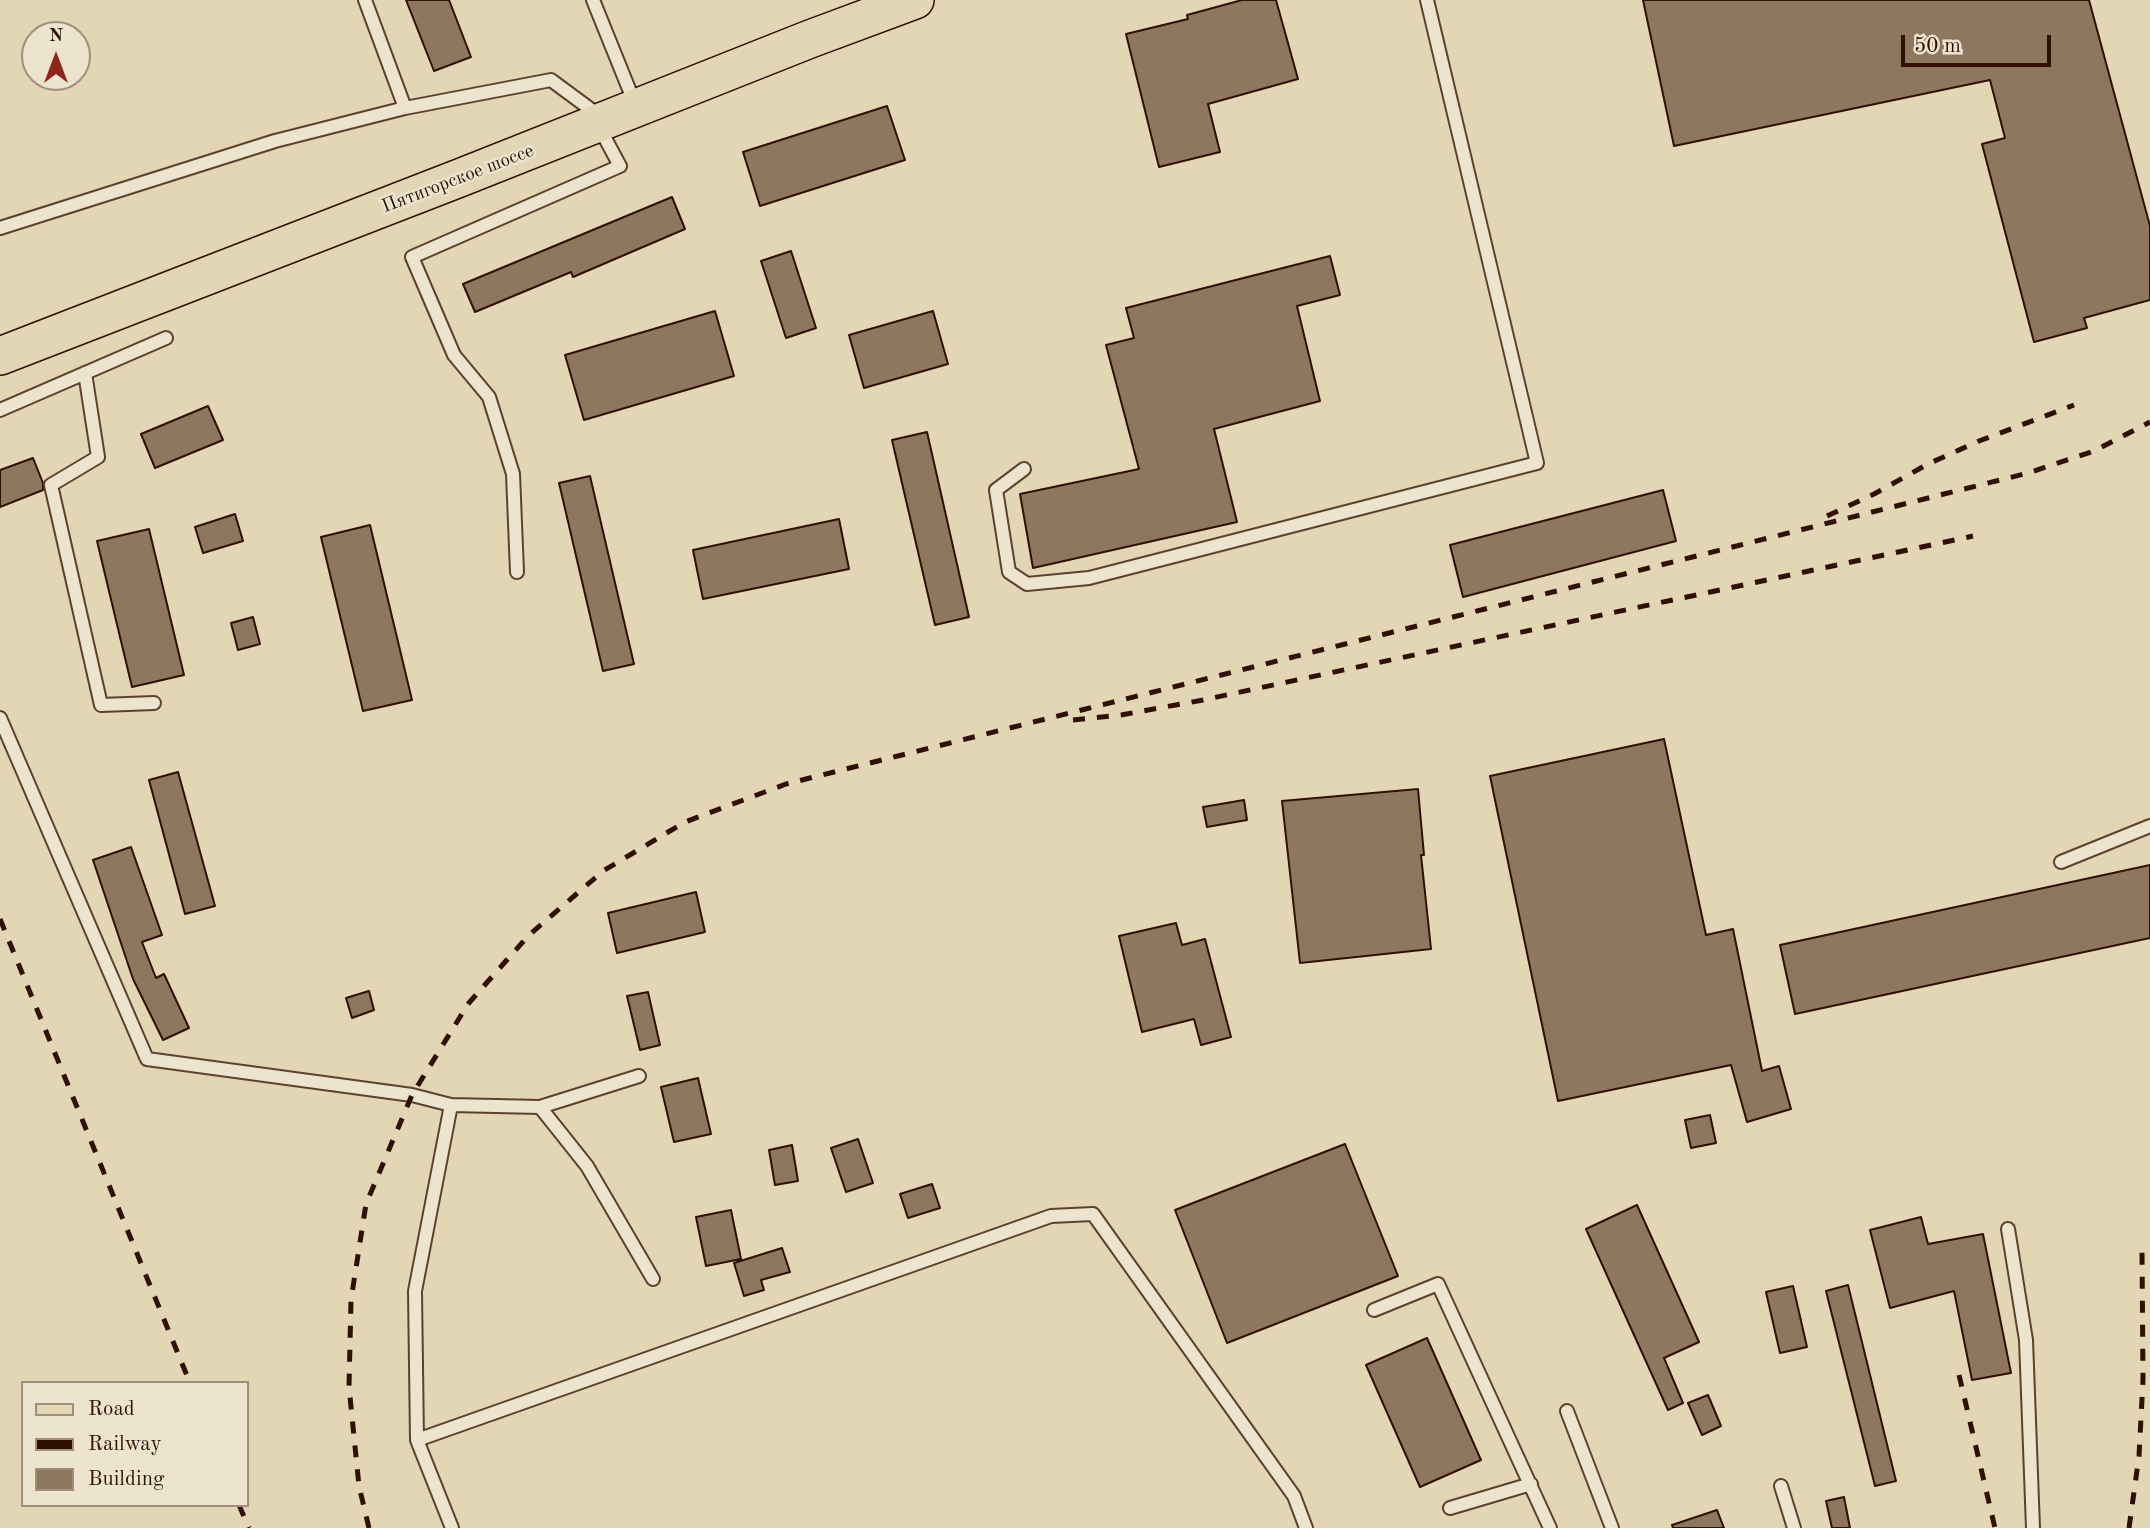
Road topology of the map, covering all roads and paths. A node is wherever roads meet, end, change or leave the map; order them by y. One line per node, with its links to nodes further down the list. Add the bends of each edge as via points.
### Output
1 (365, 0): 5 (lane)
2 (593, 0): 6 (lane)
3 (915, 0): 6 (main road, Пятигорское шоссе)
4 (1427, 0): 12 (lane, via 1537,463 1089,578 1027,584 1009,572 996,490)
5 (405, 108): 6 (lane, via 551,80); 7 (lane, via 275,141)
6 (613, 117): 9 (main road, Пятигорское шоссе); 13 (lane, via 620,166 412,257 454,355 489,397 513,474)
7 (0, 228)
8 (166, 338): 10 (lane)
9 (0, 356)
10 (85, 373): 11 (lane); 14 (lane, via 98,457 51,485 101,705)
11 (0, 410)
12 (1024, 469)
13 (517, 572)
14 (154, 703)
15 (0, 718): 19 (lane, via 147,1059 412,1095)
16 (2150, 827): 17 (lane)
17 (2061, 862)
18 (639, 1076): 20 (lane)
19 (450, 1105): 20 (lane); 25 (lane, via 415,1290)
20 (540, 1107): 22 (lane, via 587,1166)
21 (2008, 1228): 34 (lane, via 2026,1340)
22 (653, 1279)
23 (1374, 1310): 26 (lane, via 1438,1284)
24 (1567, 1411): 32 (lane)
25 (417, 1440): 29 (lane); 30 (lane, via 1051,1216 1093,1214 1294,1496)
26 (1531, 1485): 28 (lane); 31 (lane)
27 (1781, 1486): 33 (lane)
28 (1450, 1508)
29 (452, 1528)
30 (1306, 1528)
31 (1550, 1528)
32 (1612, 1528)
33 (1794, 1528)
34 (2033, 1528)

